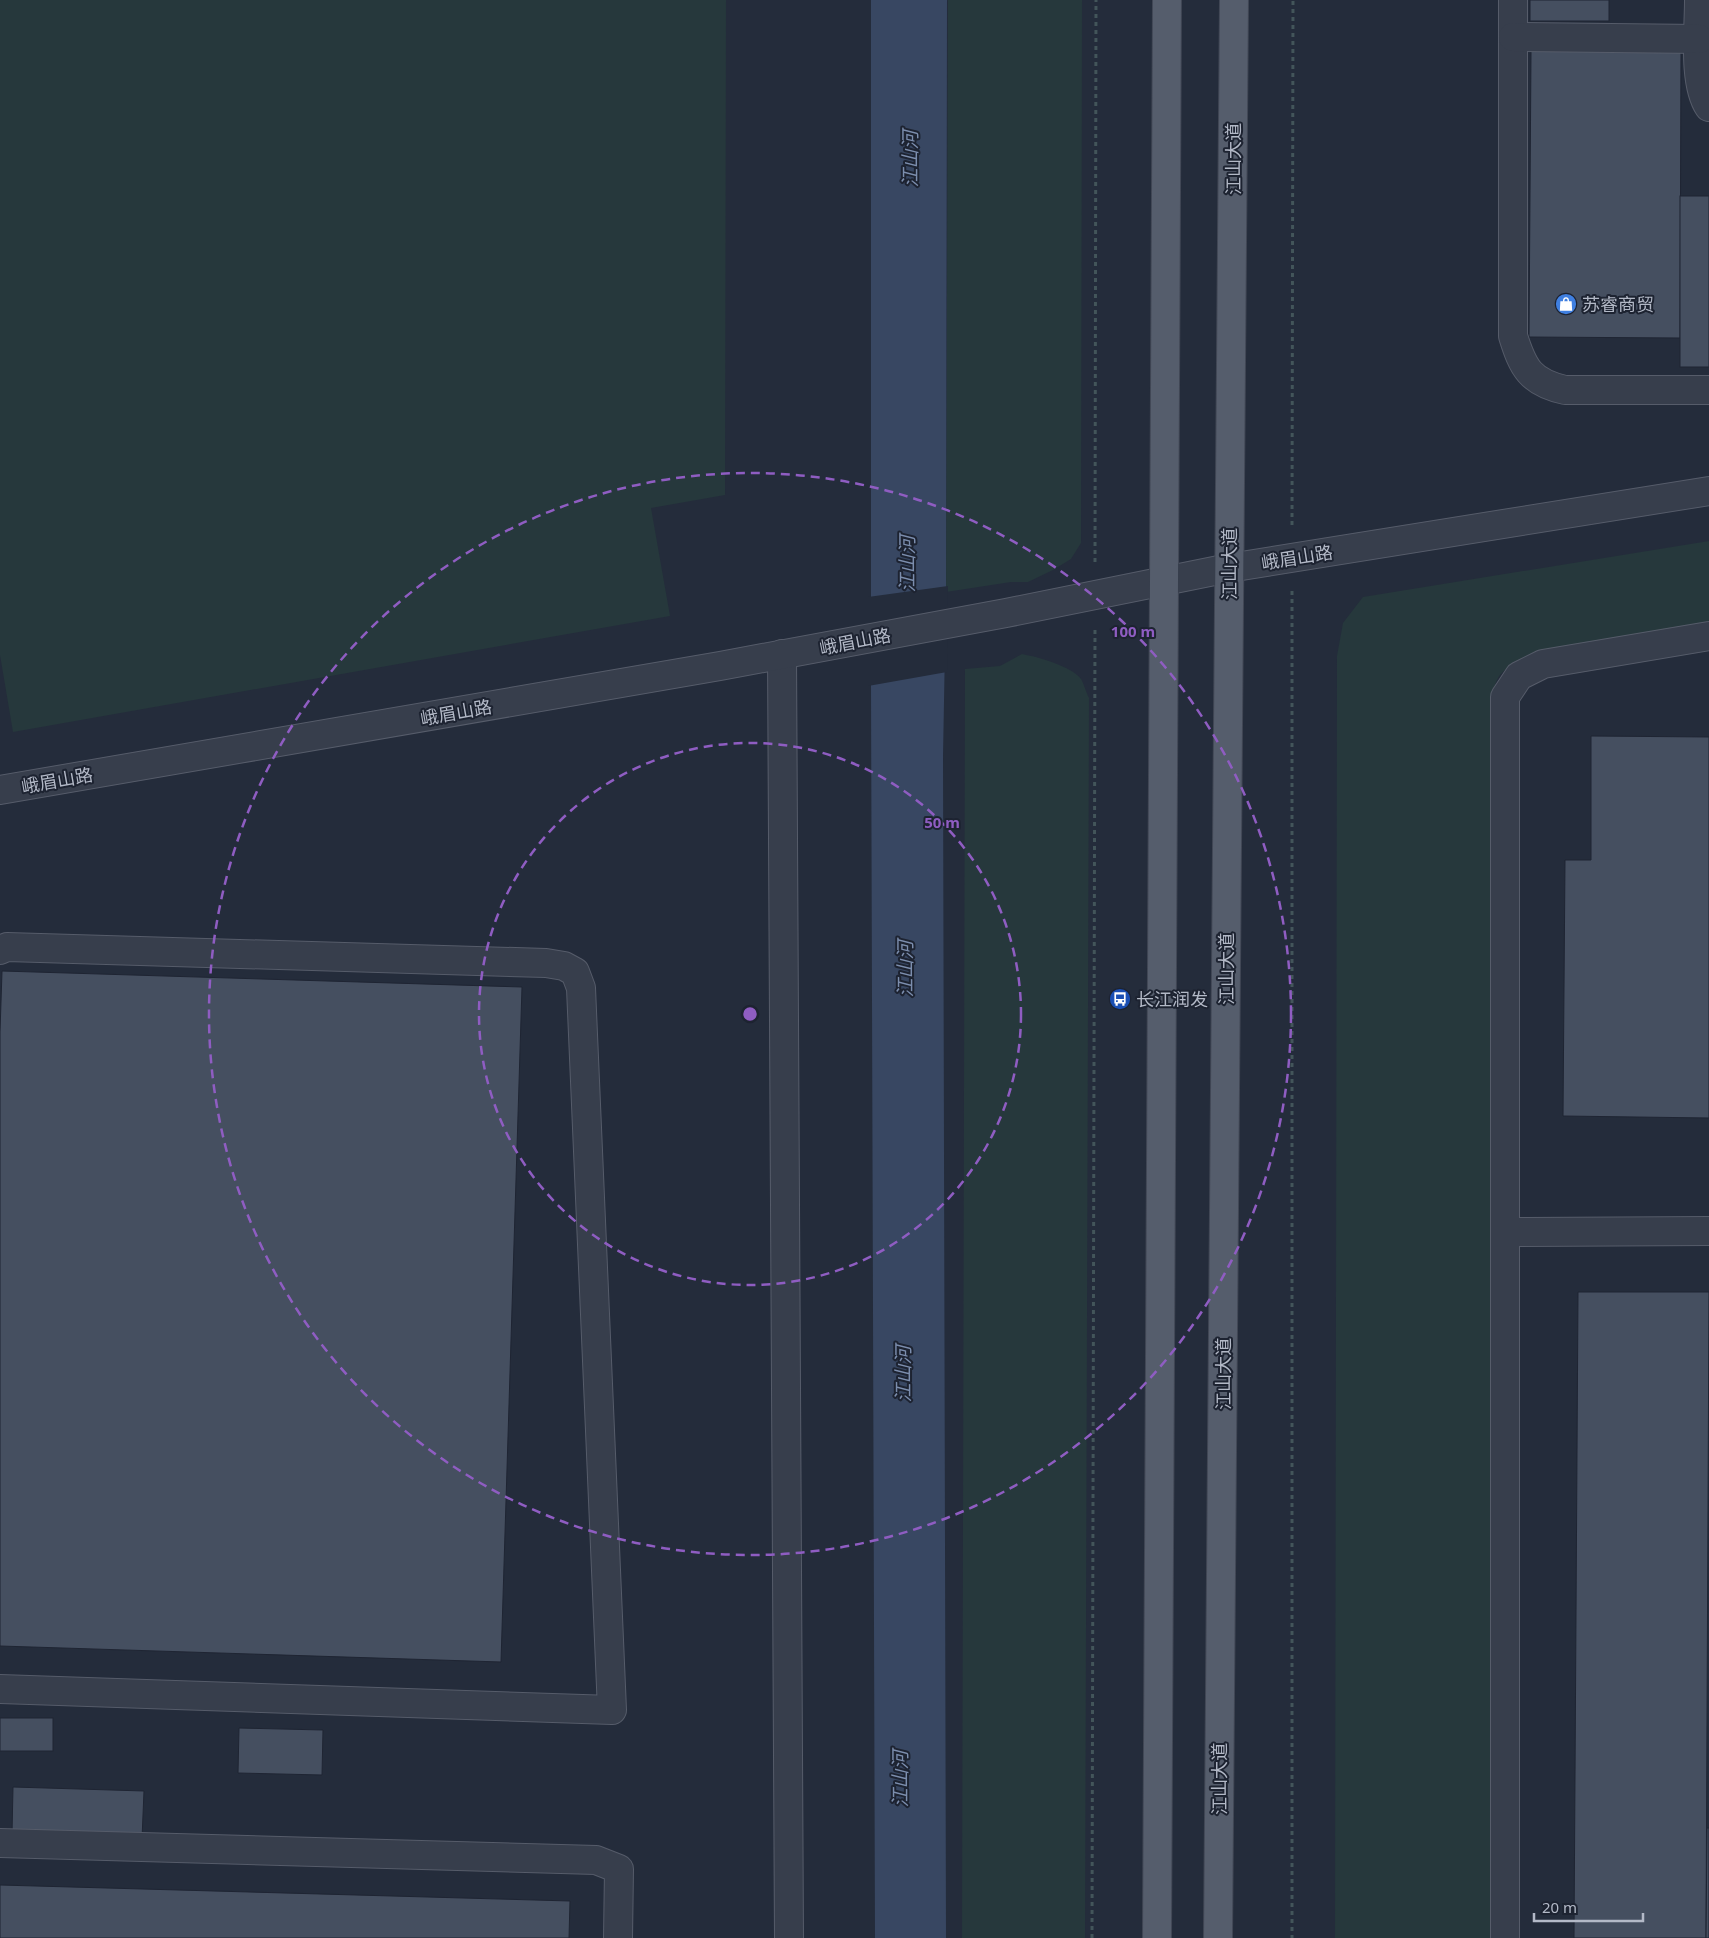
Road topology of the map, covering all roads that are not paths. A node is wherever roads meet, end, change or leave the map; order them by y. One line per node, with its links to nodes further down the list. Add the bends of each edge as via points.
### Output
1 (1166, 0): 11 (main road)
2 (1234, 0): 10 (main road, 江山大道)
3 (1514, 0): 5 (street)
4 (1699, 0): 6 (street)
5 (1514, 37): 6 (street); 8 (street, via 1514,336 1526,367 1548,387 1564,390)
6 (1699, 39): 7 (street, via 1700,82)
7 (1709, 107)
8 (1709, 390)
9 (1709, 491): 10 (street, 峨眉山路)
10 (1229, 568): 11 (street, 峨眉山路); 23 (main road, 江山大道)
11 (1165, 582): 13 (street, 峨眉山路); 22 (main road)
12 (1709, 636): 17 (street, via 1543,664 1519,676 1506,697)
13 (782, 654): 14 (street, 峨眉山路); 21 (street)
14 (0, 790)
15 (0, 950): 18 (street, via 7,947 546,963 575,972 581,988 612,1710)
16 (1709, 1231): 17 (street)
17 (1506, 1232): 24 (street)
18 (0, 1689)
19 (0, 1843): 20 (street, via 596,1860 619,1868)
20 (618, 1938)
21 (789, 1938)
22 (1157, 1938)
23 (1218, 1938)
24 (1506, 1938)

